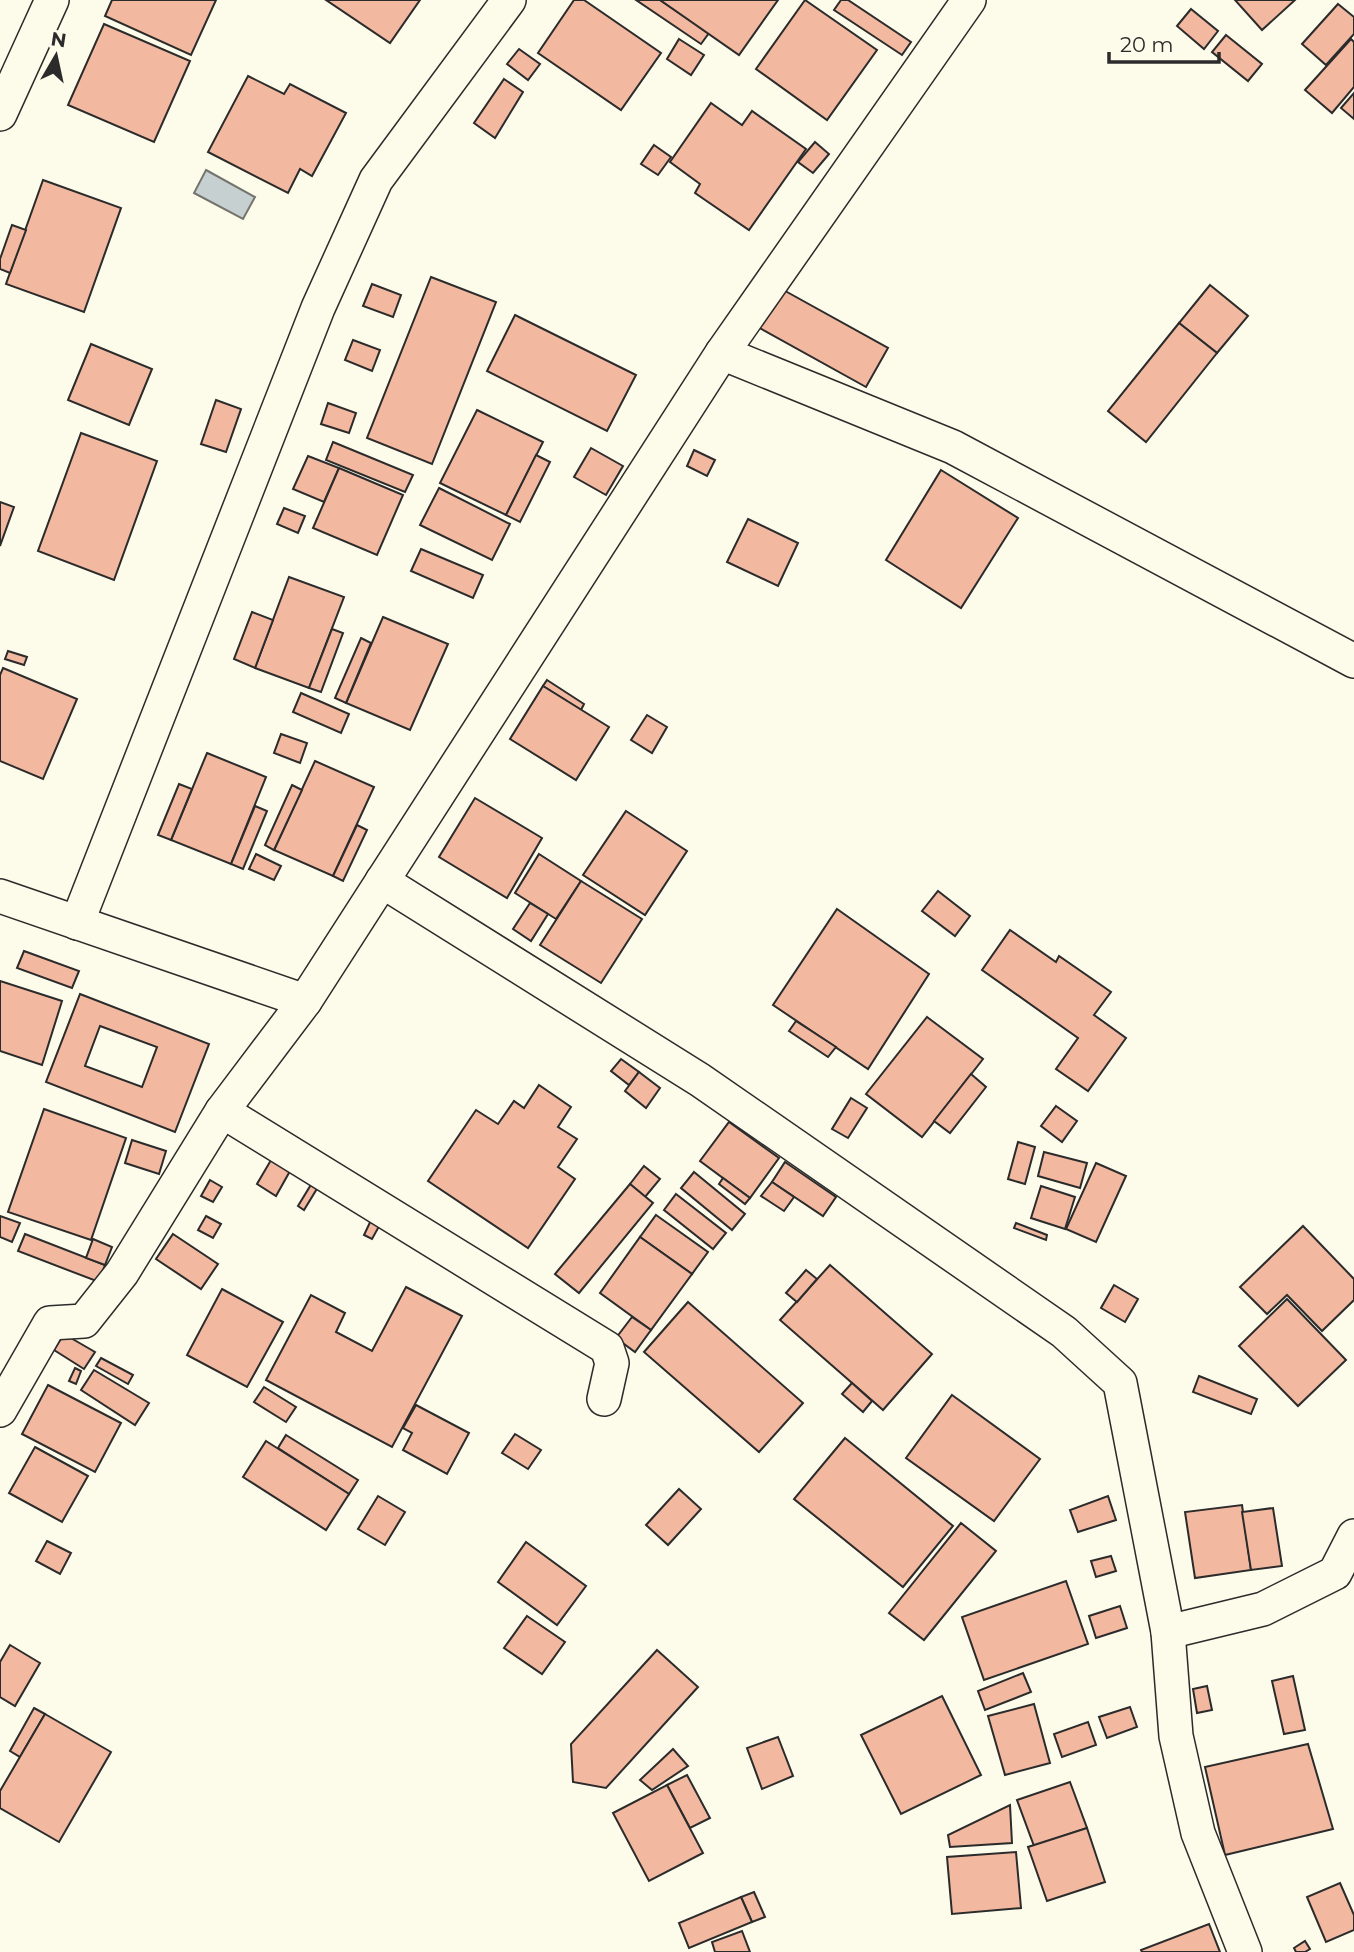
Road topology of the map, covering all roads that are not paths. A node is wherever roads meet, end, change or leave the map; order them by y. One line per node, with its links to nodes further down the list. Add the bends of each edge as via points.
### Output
1 (52, 0): 4 (street)
2 (509, 0): 9 (street, via 376,180 318,308)
3 (969, 0): 5 (street)
4 (0, 114)
5 (722, 354): 6 (street, via 953,447); 7 (street)
6 (1354, 661)
7 (382, 881): 10 (street); 15 (street, via 700,1080 1064,1332 1120,1383)
8 (0, 896): 9 (street)
9 (77, 923): 10 (street)
10 (304, 1001): 11 (street)
11 (222, 1111): 12 (street, via 607,1348 612,1363); 13 (street, via 122,1273 84,1321 50,1323)
12 (604, 1399)
13 (0, 1410)
14 (1354, 1536): 15 (street, via 1335,1573 1263,1609)
15 (1168, 1632): 16 (street, via 1176,1736 1198,1833)
16 (1245, 1952)

